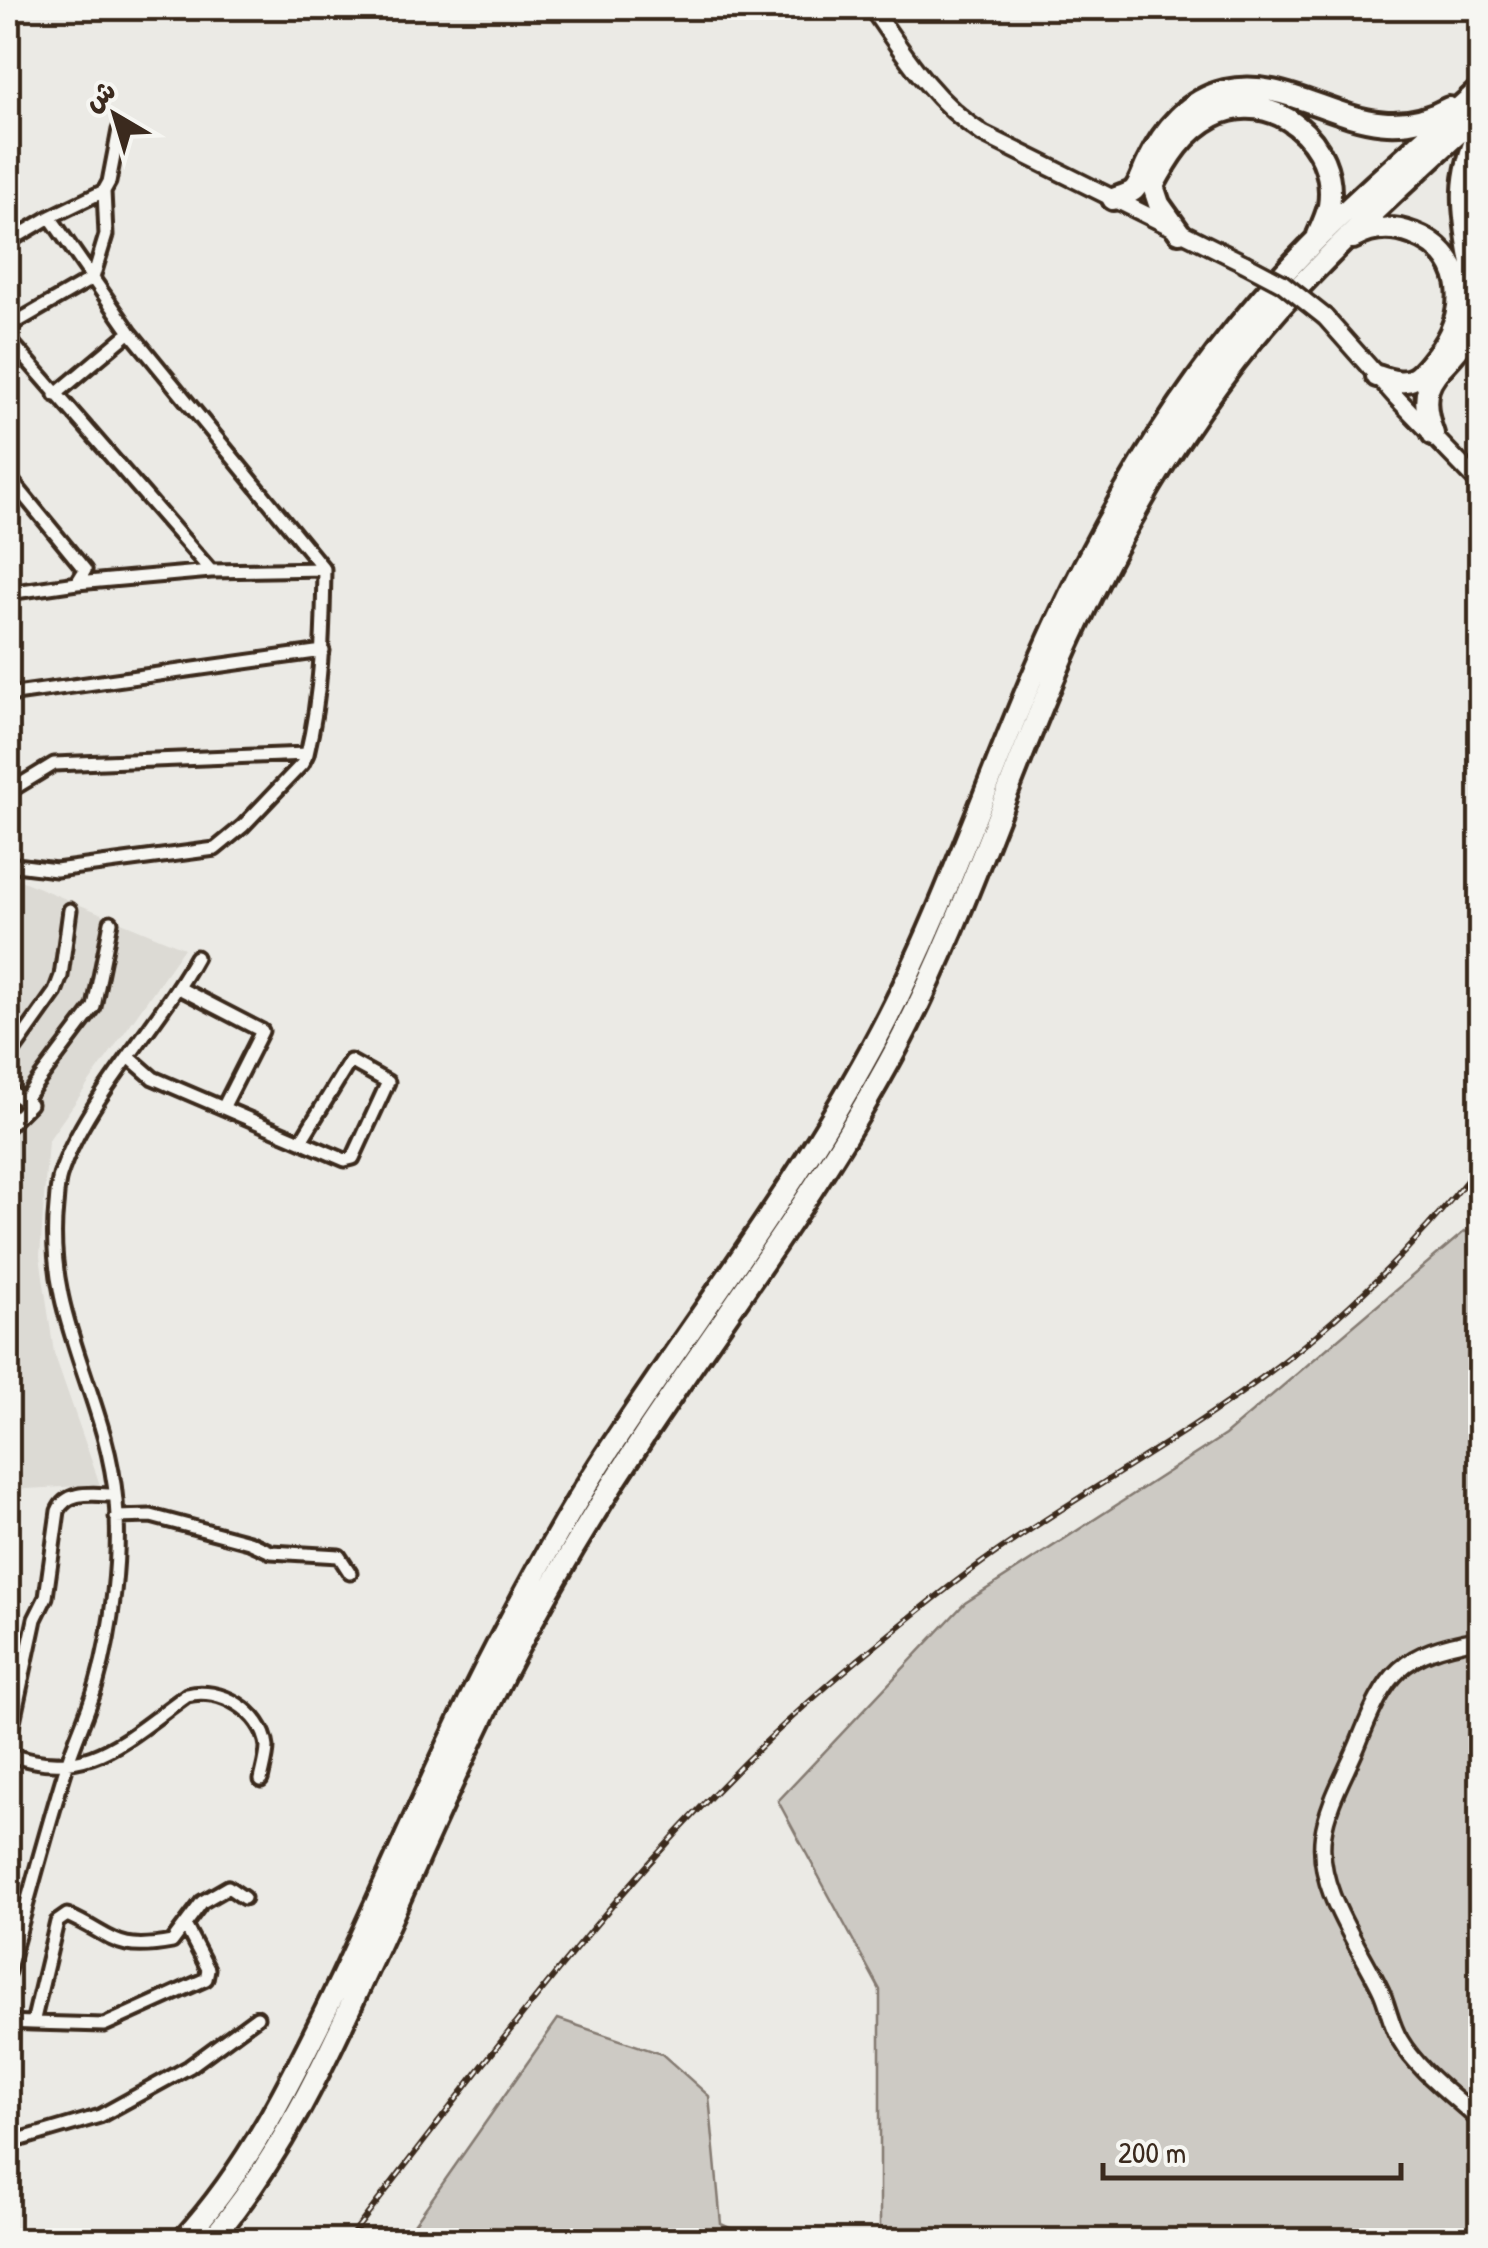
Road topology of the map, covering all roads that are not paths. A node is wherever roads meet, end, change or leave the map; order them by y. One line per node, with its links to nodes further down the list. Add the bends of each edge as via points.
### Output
1 (872, 8): 6 (main road, via 959,119)
2 (1479, 98): 6 (highway, via 1427,118 1375,124 1265,90 1224,91 1176,119 1154,148); 9 (highway); 11 (highway)
3 (119, 130): 5 (street)
4 (1480, 130): 17 (highway, via 1462,197 1475,314 1464,342)
5 (104, 191): 7 (street); 12 (street, via 106,235)
6 (1133, 199): 8 (main road); 8 (highway, via 1160,204); 9 (highway, via 1189,133 1230,110 1256,108 1296,123 1322,158 1329,205)
7 (50, 217): 10 (street); 12 (street)
8 (1179, 232): 16 (main road, bridge, via 1282,284 1325,317)
9 (1317, 240): 19 (highway, via 1259,300)
10 (8, 242)
11 (1338, 246): 17 (highway, via 1376,229 1405,231 1433,242 1450,260 1460,286 1455,323); 19 (highway)
12 (93, 278): 13 (street); 14 (street)
13 (8, 327)
14 (130, 332): 18 (street); 25 (street)
15 (8, 338): 18 (street)
16 (1377, 376): 17 (highway); 20 (main road)
17 (1421, 381): 20 (highway); 21 (highway)
18 (55, 394): 26 (street)
19 (1198, 396): 22 (highway)
20 (1400, 401): 21 (main road)
21 (1433, 434): 24 (main road)
22 (1161, 451): 61 (highway, via 1066,604 882,1029 796,1180 559,1533 496,1646 275,2112); 62 (highway, via 1067,647 897,1047 766,1260 574,1547 503,1677 323,2066 251,2190)
23 (8, 476): 27 (street, via 85,570)
24 (1480, 484)
25 (324, 568): 26 (street); 29 (street)
26 (212, 571): 27 (street)
27 (77, 583): 28 (street)
28 (8, 593)
29 (323, 651): 30 (street); 31 (street)
30 (8, 695)
31 (307, 754): 32 (street, via 54,764); 33 (street, via 215,849 56,870)
32 (8, 792)
33 (8, 864)
34 (70, 910): 39 (street, via 55,992)
35 (111, 922): 41 (street, via 94,1007)
36 (196, 958): 37 (street)
37 (179, 988): 38 (street); 42 (street, via 262,1031)
38 (128, 1057): 42 (street, via 153,1078); 45 (street, via 60,1177 52,1239 61,1307 106,1438)
39 (8, 1058)
40 (8, 1090): 41 (street)
41 (24, 1100): 43 (street, via 30,1104)
42 (223, 1108): 44 (street)
43 (8, 1126)
44 (301, 1141): 44 (street, via 353,1158 388,1082 350,1061)
45 (115, 1494): 46 (street); 49 (street, via 72,1496 58,1511 46,1597 35,1619)
46 (116, 1516): 47 (street, via 150,1516 270,1552 340,1556); 51 (street, via 112,1612 97,1681)
47 (350, 1574)
48 (1480, 1639): 59 (street, via 1402,1664 1376,1697 1322,1839 1336,1902 1400,2040)
49 (8, 1745)
50 (8, 1754): 51 (street)
51 (67, 1765): 52 (street, via 112,1748 198,1692 220,1694 246,1710 267,1747); 55 (street)
52 (261, 1780)
53 (244, 1898): 54 (street, via 228,1888 202,1902)
54 (185, 1925): 58 (street, via 208,1970 206,1979 104,2024); 58 (street, via 172,1942 126,1946 67,1915 58,1922)
55 (8, 1972)
56 (258, 2017): 60 (street, via 189,2067 100,2116)
57 (8, 2022): 58 (street)
58 (33, 2023)
59 (1480, 2120)
60 (8, 2142)
61 (183, 2240)
62 (211, 2240)

